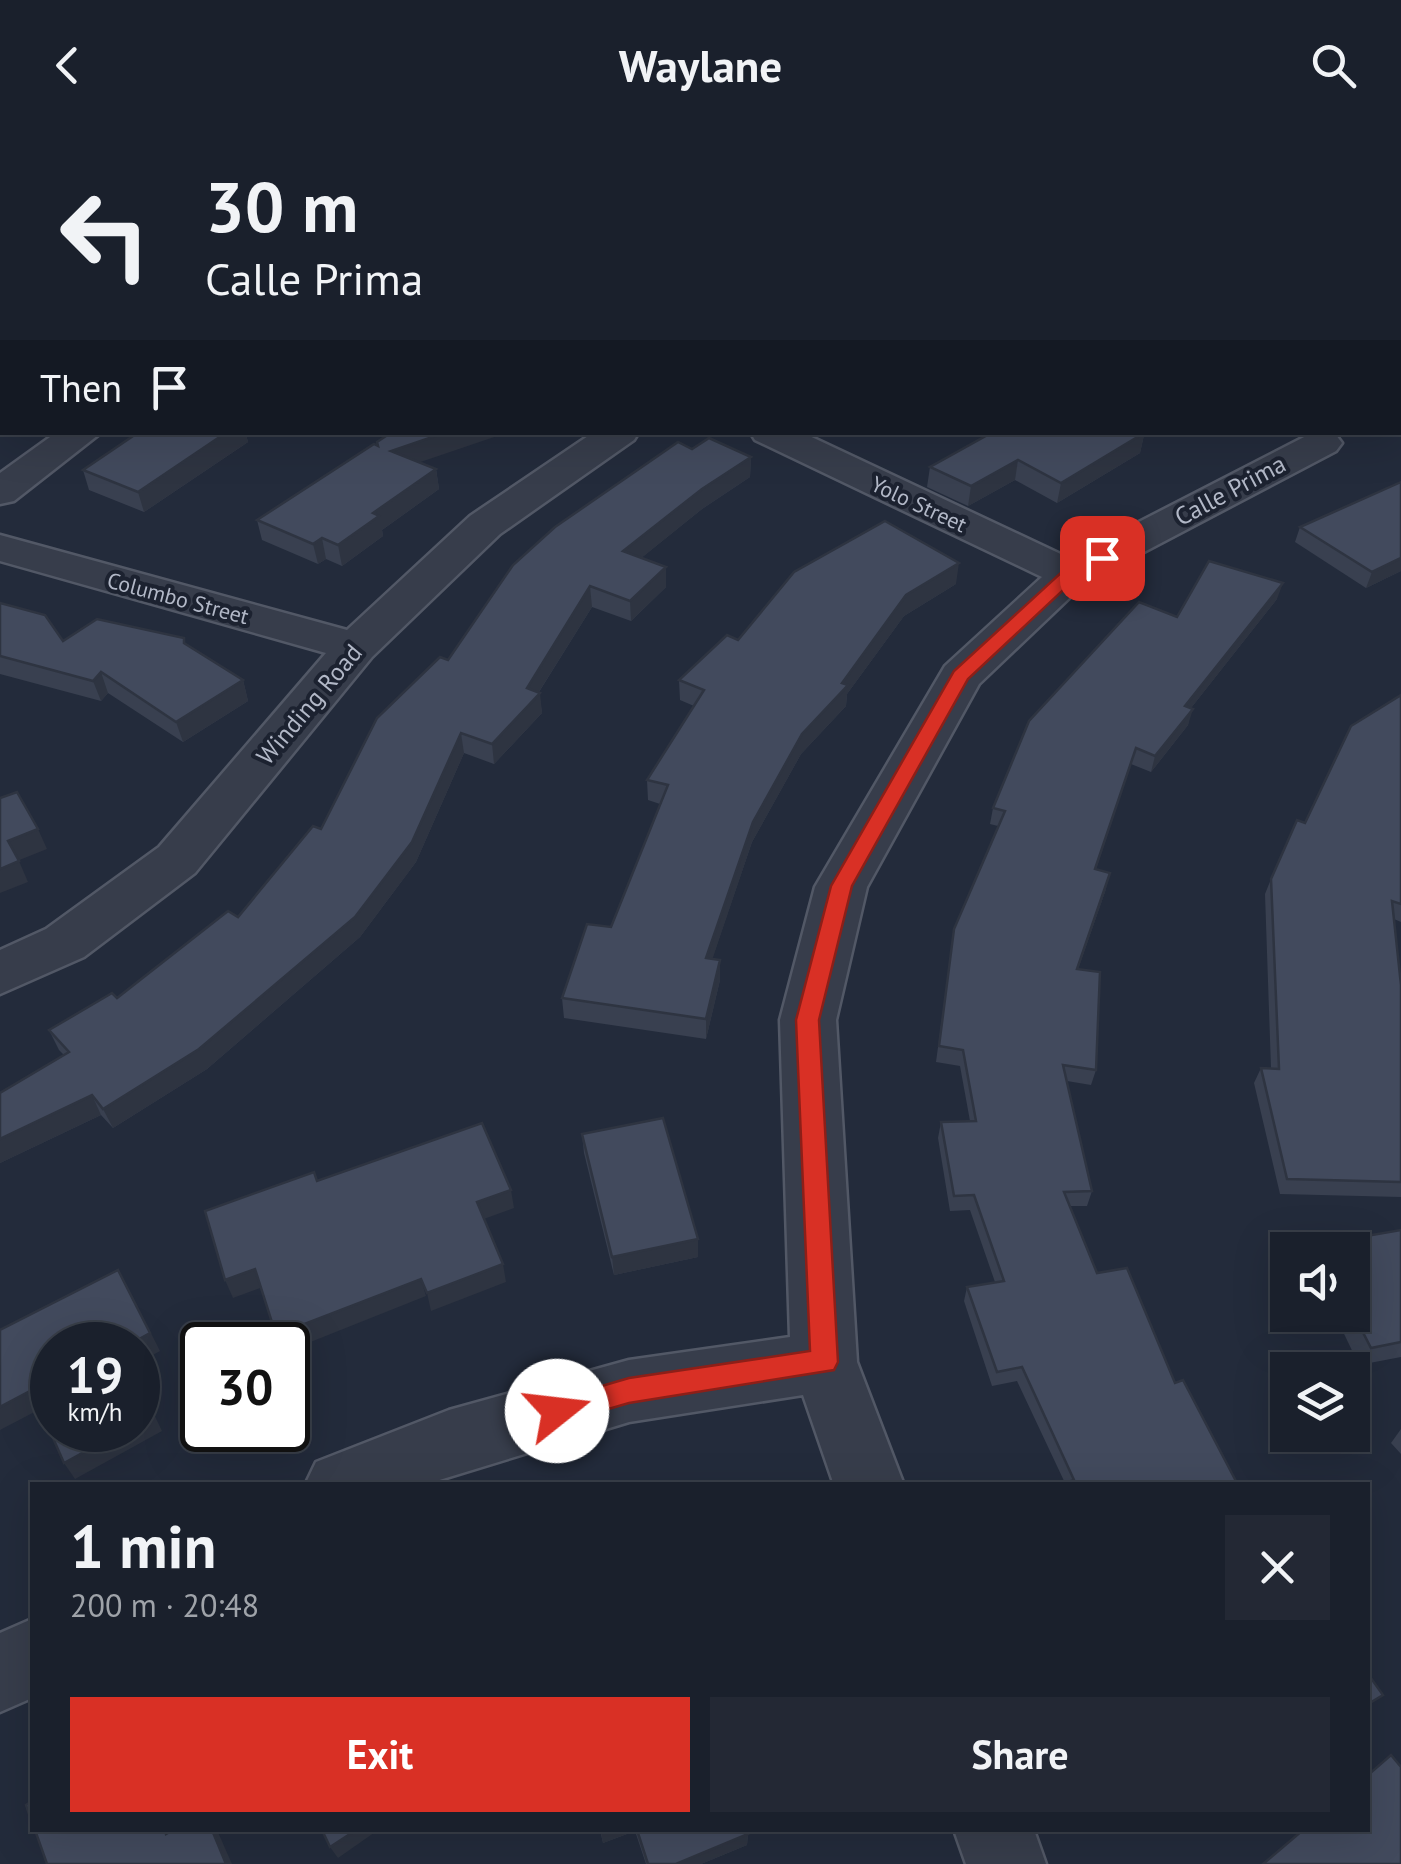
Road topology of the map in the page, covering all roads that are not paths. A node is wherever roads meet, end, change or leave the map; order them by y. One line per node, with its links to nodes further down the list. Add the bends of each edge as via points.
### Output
1 (80, 435): 5 (street)
2 (616, 435): 8 (street, Winding Road, via 485,525)
3 (775, 435): 7 (street, Yolo Street)
4 (1322, 443): 7 (street, Calle Prima)
5 (0, 492)
6 (0, 548): 8 (street, Columbo Street)
7 (1070, 574): 10 (street, Calle Prima, via 961,676 842,886 808,1020)
8 (356, 647): 9 (street, Winding Road, via 177,860 64,943)
9 (0, 973)
10 (824, 1362): 11 (street, via 629,1390 449,1442); 12 (street, Calle Prima)
11 (348, 1482)
12 (868, 1482)
13 (30, 1657): 14 (street)
14 (0, 1675)
15 (995, 1832): 16 (street)
16 (1006, 1864)

